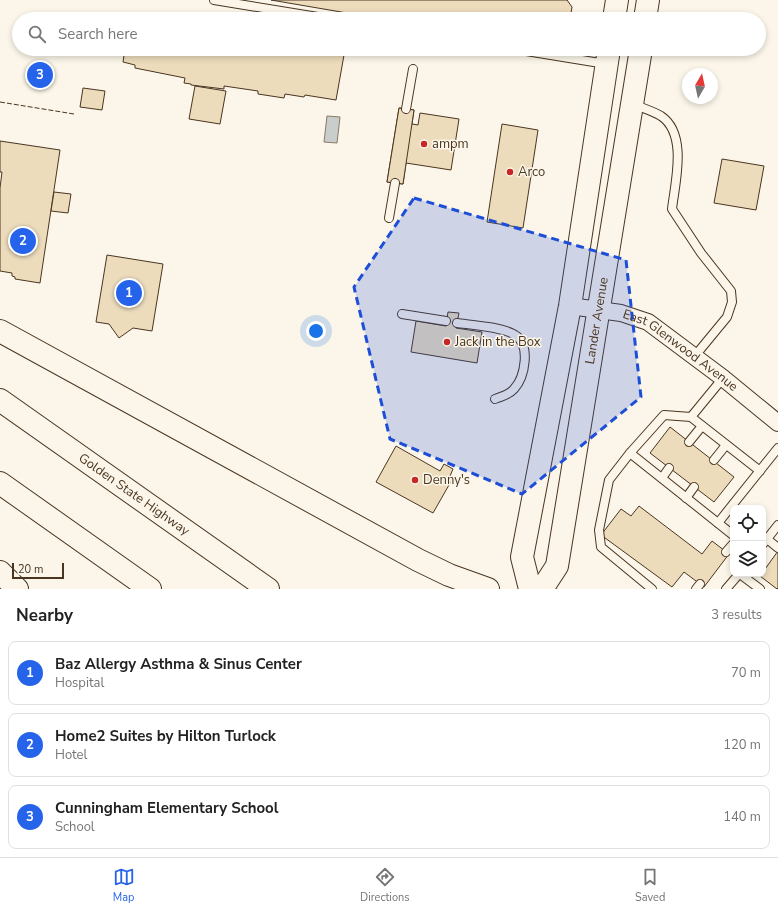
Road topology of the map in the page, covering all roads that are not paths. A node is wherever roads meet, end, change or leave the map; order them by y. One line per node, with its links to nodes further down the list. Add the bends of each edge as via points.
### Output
1 (214, 0): 4 (lane)
2 (617, 0): 5 (main road)
3 (648, 0): 6 (main road)
4 (287, 12)
5 (615, 12)
6 (646, 12)
7 (596, 56): 9 (lane)
8 (639, 56): 11 (main road, Lander Avenue)
9 (608, 57): 15 (main road)
10 (413, 69): 12 (lane)
11 (632, 104): 16 (main road, Lander Avenue); 21 (lane, via 662,117 672,128 679,150 672,209 701,253 731,291 732,302 727,317)
12 (406, 109)
13 (395, 183): 14 (lane)
14 (389, 218)
15 (570, 306): 16 (street, East Glenwood Avenue); 54 (main road, via 522,557)
16 (599, 310): 21 (street, East Glenwood Avenue, via 631,315 648,322); 55 (main road, Lander Avenue, via 557,566)
17 (402, 314): 18 (lane)
18 (446, 321)
19 (457, 323): 23 (lane, via 512,333 523,343 524,354 519,382 510,393)
20 (0, 332): 53 (main road, via 418,560 448,575)
21 (694, 357): 22 (street, East Glenwood Avenue)
22 (724, 378): 25 (lane); 26 (street, East Glenwood Avenue)
23 (495, 399)
24 (0, 400): 52 (main road, Golden State Highway)
25 (691, 417): 27 (lane); 31 (lane, via 664,414)
26 (778, 423)
27 (702, 426): 28 (lane); 29 (lane)
28 (689, 442)
29 (726, 445): 32 (lane); 34 (lane)
30 (778, 448): 34 (lane)
31 (630, 453): 35 (lane); 56 (lane, via 609,480 598,530 601,547)
32 (714, 460)
33 (669, 468): 35 (lane)
34 (760, 471): 39 (lane)
35 (662, 478): 38 (lane)
36 (0, 483): 51 (main road)
37 (694, 487): 38 (lane)
38 (686, 498): 39 (lane)
39 (718, 523): 41 (lane)
40 (778, 525): 42 (lane)
41 (730, 533)
42 (766, 540)
43 (766, 542): 45 (lane)
44 (730, 547): 46 (lane)
45 (778, 548)
46 (726, 552)
47 (0, 572): 50 (main road)
48 (736, 577): 57 (lane)
49 (743, 577): 58 (lane)
50 (17, 589)
51 (150, 589)
52 (268, 589)
53 (488, 589)
54 (530, 589)
55 (542, 589)
56 (652, 589)
57 (726, 589)
58 (760, 589)

